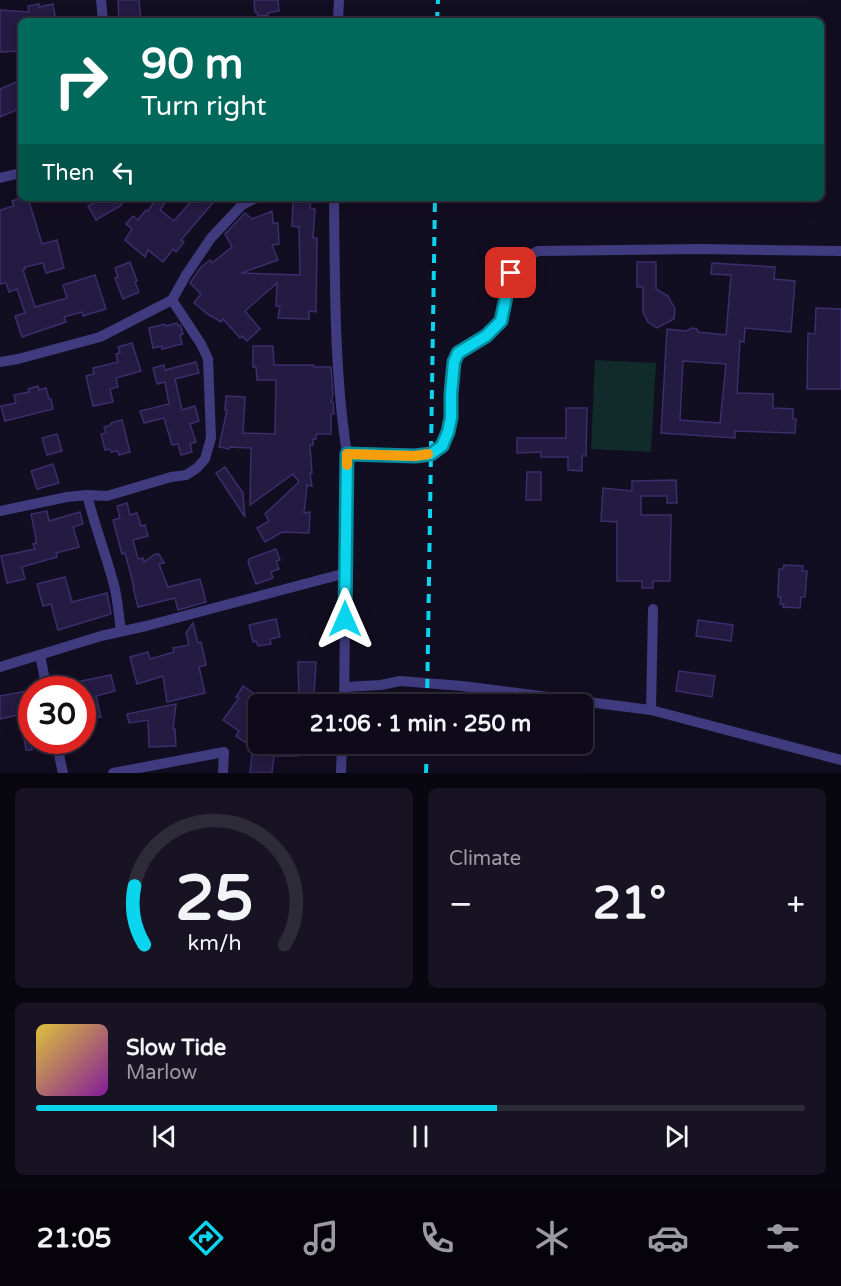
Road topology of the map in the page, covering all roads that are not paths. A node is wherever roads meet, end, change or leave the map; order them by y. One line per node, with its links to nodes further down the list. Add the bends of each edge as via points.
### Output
1 (101, 0): 3 (street)
2 (339, 0): 4 (street)
3 (104, 18)
4 (338, 18)
5 (18, 174): 6 (street)
6 (0, 178)
7 (250, 201): 10 (street, via 211,238)
8 (334, 201): 12 (street, via 335,294)
9 (841, 251): 12 (street, via 538,251 516,262 501,321 486,336 458,353 454,362 451,418 442,446 431,454 415,456)
10 (172, 300): 11 (street, via 100,338); 13 (street, via 208,359 211,438 206,459 186,475 107,496)
11 (0, 362)
12 (347, 454): 15 (street)
13 (87, 495): 14 (street); 17 (street, via 113,584)
14 (0, 511)
15 (346, 573): 17 (street); 21 (street)
16 (653, 609): 23 (street)
17 (121, 631): 18 (street)
18 (40, 655): 19 (street); 20 (street)
19 (0, 667)
20 (44, 676)
21 (345, 687): 22 (street); 23 (street, via 400,681)
22 (345, 694)
23 (651, 710): 26 (street)
24 (59, 754): 27 (street)
25 (342, 754): 30 (street)
26 (841, 760)
27 (63, 773)
28 (113, 773): 29 (street, via 224,752)
29 (223, 773)
30 (341, 773)

